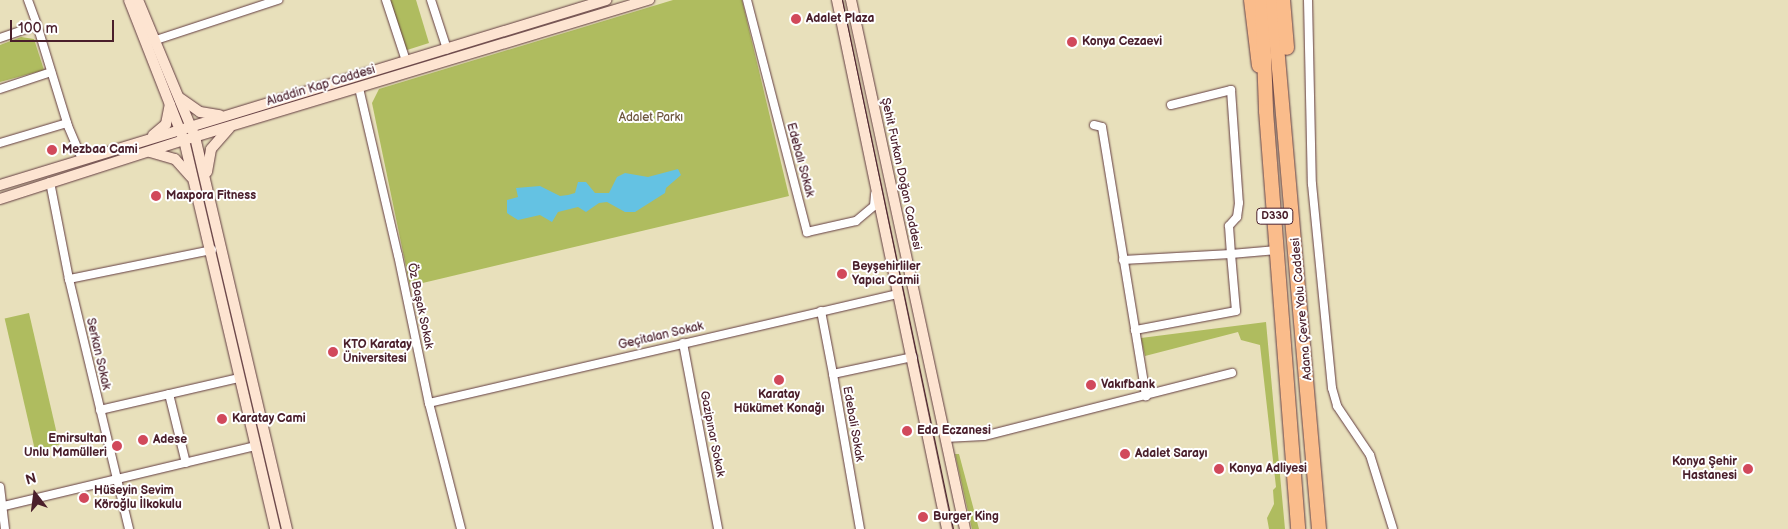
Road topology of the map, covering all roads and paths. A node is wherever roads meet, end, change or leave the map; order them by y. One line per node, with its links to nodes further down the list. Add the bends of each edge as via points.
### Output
1 (28, 0): 17 (street)
2 (129, 0): 25 (street)
3 (138, 0): 19 (street)
4 (278, 0): 19 (street)
5 (386, 0): 21 (street)
6 (432, 0): 20 (street)
7 (603, 0): 20 (street, Aladdin Kap Caddesi)
8 (649, 0): 23 (street, Aladdin Kap Caddesi)
9 (747, 0): 44 (street, Edebalı Sokak, via 807,232 856,221 868,214 874,206)
10 (837, 0): 44 (street)
11 (851, 0): 64 (street, Şehit Furkan Doğan Caddesi)
12 (1251, 0): 27 (highway)
13 (1262, 0): 27 (highway, Adana Çevre Yolu Caddesi / D330)
14 (1273, 0): 29 (highway, Adana Çevre Yolu Caddesi / D330)
15 (1283, 0): 29 (highway, via 1288,66)
16 (1308, 0): 81 (street, via 1312,184 1332,388 1337,406 1370,455)
17 (37, 25): 18 (street); 22 (street)
18 (0, 38)
19 (153, 41): 25 (street)
20 (447, 49): 21 (street, Aladdin Kap Caddesi)
21 (406, 61): 28 (street, Aladdin Kap Caddesi)
22 (52, 72): 24 (street); 30 (street)
23 (358, 88): 33 (street, Aladdin Kap Caddesi); 62 (street, Öz Başak Sokak)
24 (0, 89)
25 (173, 97): 28 (street, via 200,112); 32 (street); 34 (street); 37 (street, via 166,124)
26 (1170, 105): 49 (street, via 1228,88 1231,90 1239,203 1237,218 1229,226)
27 (1266, 111): 48 (highway, Adana Çevre Yolu Caddesi / D330)
28 (228, 115): 32 (street, Aladdin Kap Caddesi)
29 (1284, 116): 80 (highway, Adana Çevre Yolu Caddesi / D330)
30 (67, 123): 38 (street); 40 (street)
31 (1094, 125): 50 (street, via 1102,127)
32 (192, 126): 34 (street, Aladdin Kap Caddesi); 35 (street)
33 (231, 126): 35 (street, Aladdin Kap Caddesi); 41 (street, via 212,149)
34 (180, 129): 36 (street); 37 (street, Aladdin Kap Caddesi)
35 (196, 137): 36 (street, Aladdin Kap Caddesi); 41 (street)
36 (184, 140): 39 (street, Aladdin Kap Caddesi); 43 (street)
37 (143, 141): 40 (street, Aladdin Kap Caddesi)
38 (0, 143)
39 (147, 152): 42 (street, Aladdin Kap Caddesi); 43 (street, via 175,159)
40 (82, 159): 45 (street, Aladdin Kap Caddesi)
41 (206, 180): 73 (street)
42 (50, 182): 46 (street, Aladdin Kap Caddesi); 51 (street, Serkan Sokak)
43 (196, 183): 47 (street)
44 (876, 184): 52 (street)
45 (0, 185)
46 (0, 199)
47 (212, 250): 51 (street); 59 (street)
48 (1277, 250): 49 (street); 79 (highway, Adana Çevre Yolu Caddesi / D330)
49 (1231, 254): 50 (street); 54 (street, via 1236,311)
50 (1123, 260): 54 (street)
51 (69, 279): 63 (street, Serkan Sokak)
52 (899, 294): 53 (street, Geçitalan Sokak); 56 (street)
53 (821, 312): 55 (street, Geçitalan Sokak); 58 (street)
54 (1134, 330): 61 (street)
55 (683, 342): 62 (street, Geçitalan Sokak); 75 (street, Gazipınar Sokak)
56 (912, 357): 58 (street, Edebali Sokak); 77 (street)
57 (1232, 373): 61 (street)
58 (833, 374): 76 (street, Edebali Sokak)
59 (240, 378): 60 (street); 63 (street); 65 (street)
60 (170, 394): 63 (street); 66 (street)
61 (1146, 396): 64 (street, via 984,436)
62 (429, 403): 74 (street, Öz Başak Sokak)
63 (100, 410): 67 (street, Serkan Sokak)
64 (945, 438): 78 (street, Şehit Furkan Doğan Caddesi)
65 (256, 446): 66 (street); 72 (street)
66 (186, 463): 67 (street)
67 (117, 479): 69 (street); 71 (street, Serkan Sokak)
68 (0, 487): 69 (street)
69 (4, 506): 70 (street)
70 (5, 529)
71 (128, 529)
72 (275, 529)
73 (287, 529)
74 (461, 529)
75 (718, 529)
76 (860, 529)
77 (947, 529)
78 (965, 529)
79 (1298, 529)
80 (1319, 529)
81 (1393, 529)

